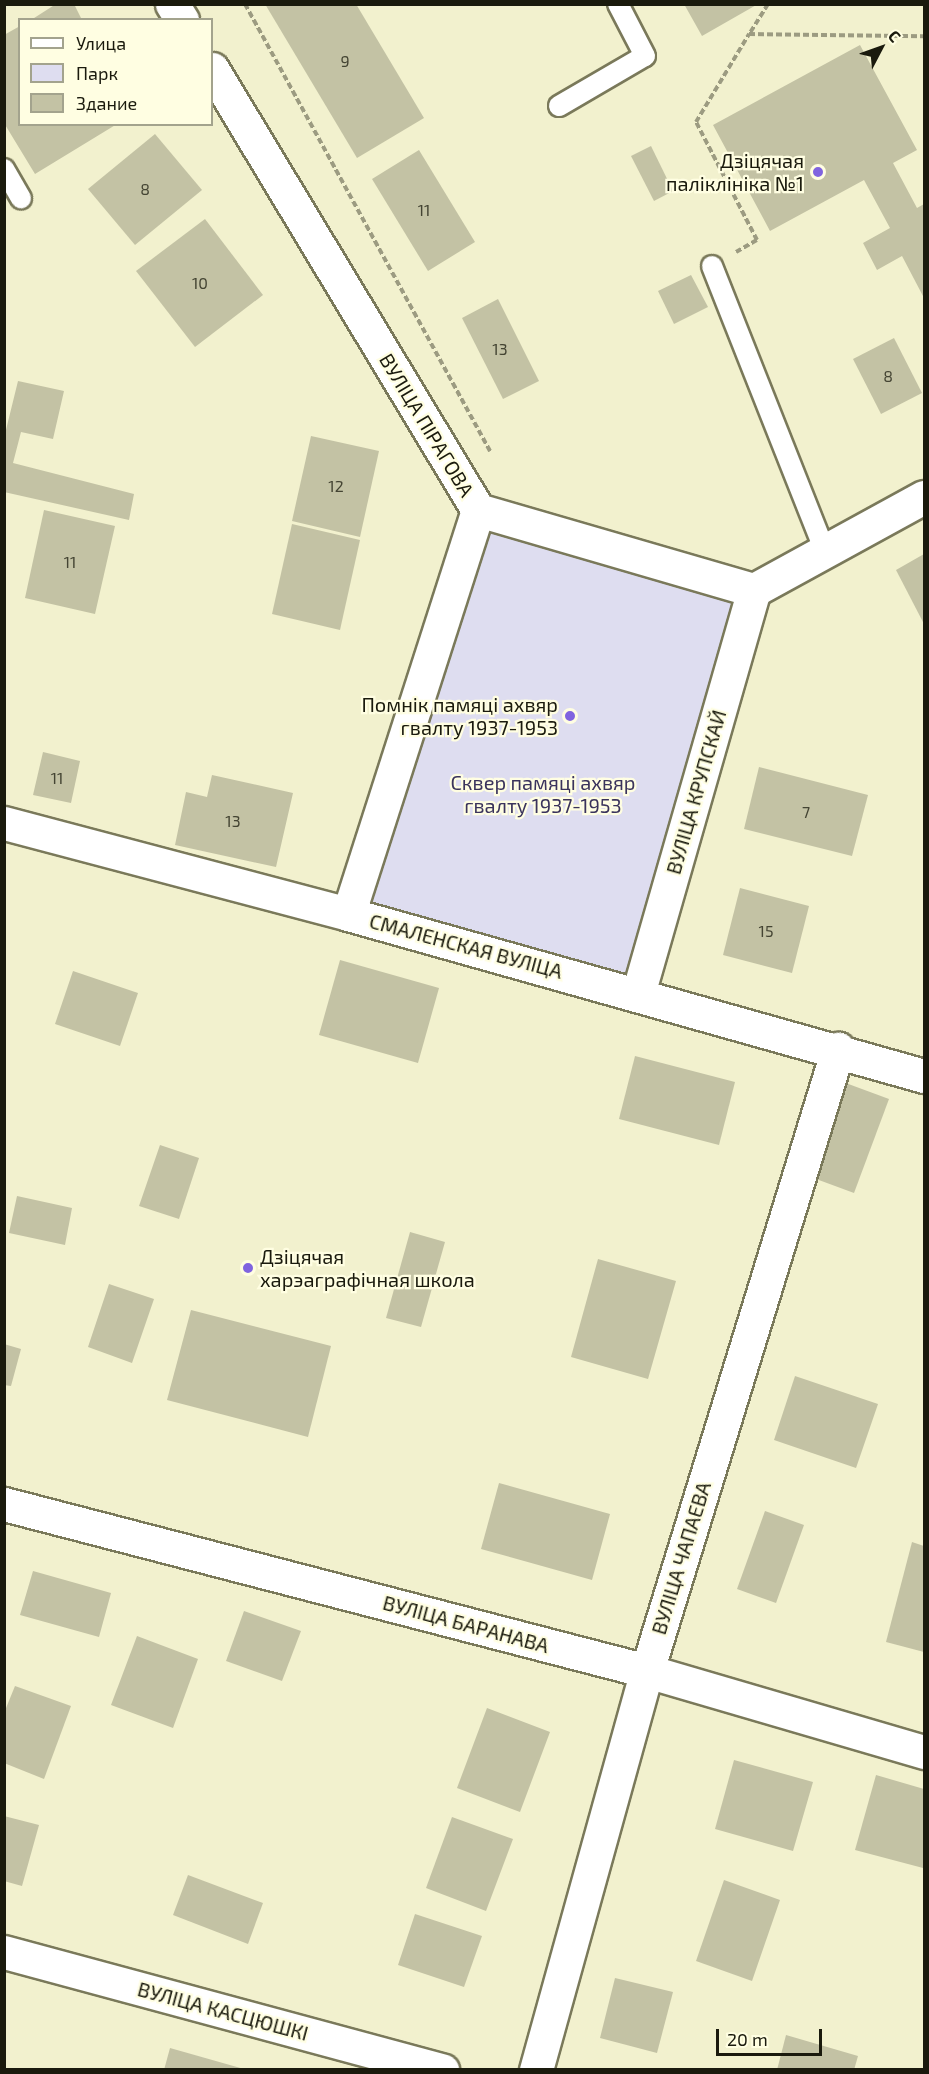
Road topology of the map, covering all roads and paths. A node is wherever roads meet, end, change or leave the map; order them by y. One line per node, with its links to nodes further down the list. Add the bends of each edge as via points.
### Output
1 (172, 4): 5 (street)
2 (245, 4): 13 (path)
3 (618, 4): 9 (lane, via 645,56)
4 (768, 4): 6 (path)
5 (181, 18)
6 (749, 34): 7 (path); 12 (path, via 696,122 757,240)
7 (924, 36)
8 (213, 71): 15 (street, ВУЛІЦА ПІРАГОВА)
9 (559, 106)
10 (4, 169): 11 (lane)
11 (21, 198)
12 (712, 266): 16 (lane)
13 (490, 451)
14 (924, 497): 16 (street)
15 (478, 510): 17 (street); 19 (street, ВУЛІЦА ПІРАГОВА)
16 (825, 552): 17 (street)
17 (754, 590): 20 (street, ВУЛІЦА КРУПСКАЙ)
18 (4, 823): 19 (street, СМАЛЕНСКАЯ ВУЛІЦА)
19 (348, 914): 20 (street, СМАЛЕНСКАЯ ВУЛІЦА)
20 (638, 994): 21 (street, СМАЛЕНСКАЯ ВУЛІЦА)
21 (838, 1049): 22 (street, СМАЛЕНСКАЯ ВУЛІЦА); 24 (street, ВУЛІЦА ЧАПАЕВА)
22 (924, 1076)
23 (5, 1504): 24 (street, ВУЛІЦА БАРАНАВА)
24 (647, 1671): 25 (street, ВУЛІЦА БАРАНАВА); 28 (street, ВУЛІЦА ЧАПАЕВА)
25 (924, 1752)
26 (4, 1952): 27 (street, ВУЛІЦА КАСЦЮШКІ)
27 (442, 2070)
28 (536, 2070)

